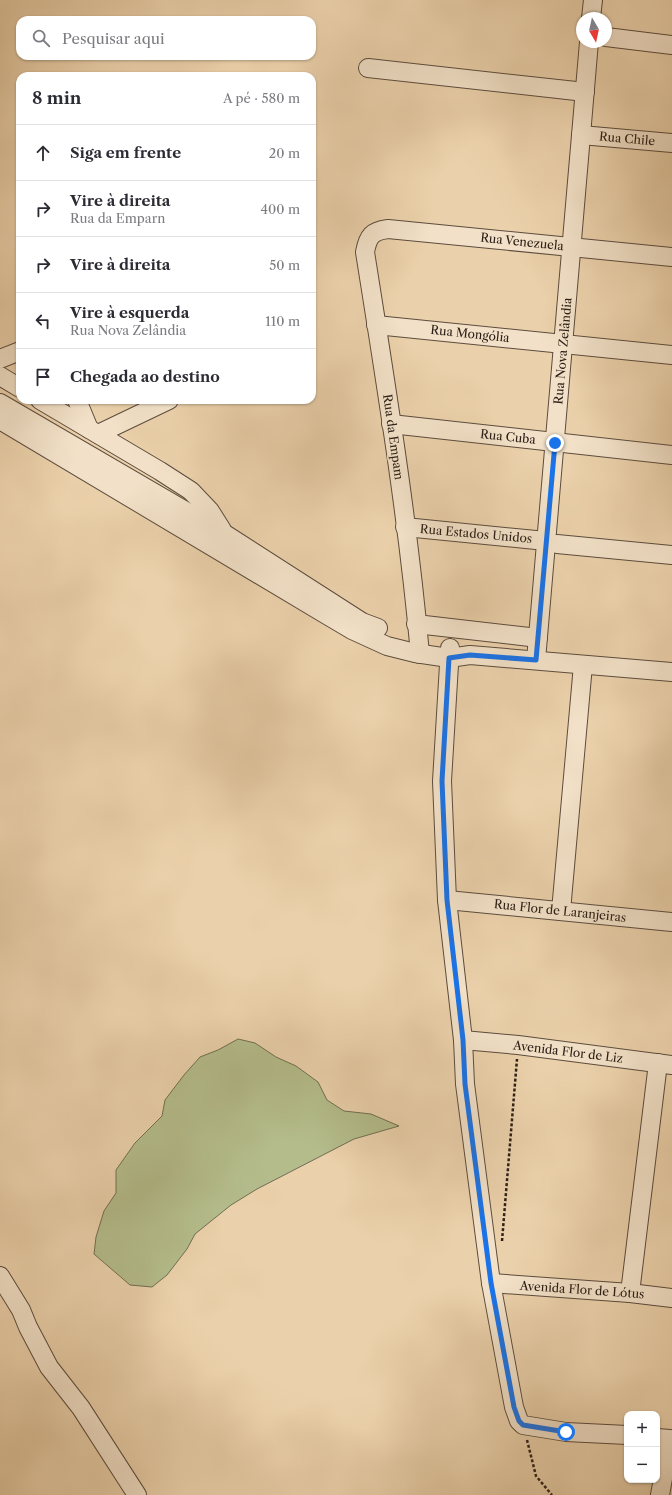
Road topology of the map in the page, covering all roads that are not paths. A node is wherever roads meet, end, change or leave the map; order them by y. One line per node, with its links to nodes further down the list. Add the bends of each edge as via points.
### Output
1 (593, 0): 2 (street)
2 (592, 12)
3 (612, 38): 4 (street)
4 (672, 45)
5 (589, 48): 7 (street, Rua Nova Zelândia)
6 (368, 68): 7 (street)
7 (585, 92): 8 (street, Rua Nova Zelândia)
8 (581, 135): 9 (street, Rua Chile); 11 (street, Rua Nova Zelândia)
9 (672, 142)
10 (372, 234): 11 (street, Rua Venezuela, via 388,229); 13 (street, Rua da Empam, via 366,243 365,252)
11 (572, 247): 12 (street, Rua Venezuela); 14 (street, Rua Nova Zelândia)
12 (672, 257)
13 (376, 325): 14 (street, Rua Mongólia); 26 (street, Rua da Empam)
14 (563, 343): 16 (street, Rua Mongólia); 29 (street, Rua Nova Zelândia)
15 (16, 353): 17 (street)
16 (672, 355)
17 (0, 359)
18 (0, 376): 19 (street)
19 (16, 386)
20 (0, 403): 27 (street)
21 (38, 404): 27 (street)
22 (47, 404): 28 (street)
23 (79, 404): 28 (street)
24 (160, 404): 28 (street)
25 (0, 420): 27 (street)
26 (391, 424): 29 (street, Rua Cuba); 31 (street, Rua da Empam)
27 (24, 426): 32 (street); 37 (street, via 352,630 387,646)
28 (93, 432): 32 (street, via 191,491 210,511)
29 (555, 443): 30 (street, Rua Cuba); 33 (street, Rua Nova Zelândia)
30 (672, 455)
31 (405, 527): 33 (street, Rua Estados Unidos); 35 (street, Rua da Empam)
32 (225, 534): 37 (street, via 362,622)
33 (552, 542): 34 (street, Rua Estados Unidos); 36 (street, Rua Nova Zelândia)
34 (672, 555)
35 (416, 624): 36 (street); 37 (street, Rua da Empam)
36 (538, 638): 39 (street, Rua Nova Zelândia)
37 (419, 648): 38 (street)
38 (449, 653): 39 (street); 42 (street, via 442,781)
39 (536, 660): 40 (street)
40 (583, 665): 41 (street); 43 (street)
41 (672, 672)
42 (447, 900): 43 (street, Rua Flor de Laranjeiras); 45 (street)
43 (560, 911): 44 (street, Rua Flor de Laranjeiras)
44 (672, 922)
45 (463, 1040): 46 (street, Avenida Flor de Liz); 48 (street, via 465,1084)
46 (665, 1064): 49 (street)
47 (0, 1276): 53 (street, via 21,1310 49,1367 81,1408)
48 (491, 1283): 49 (street, Avenida Flor de Lótus); 51 (street, via 514,1407 519,1421 523,1425 566,1432)
49 (630, 1293): 50 (street, Avenida Flor de Lótus)
50 (672, 1298)
51 (624, 1435)
52 (666, 1439): 54 (street)
53 (137, 1495)
54 (660, 1495)

